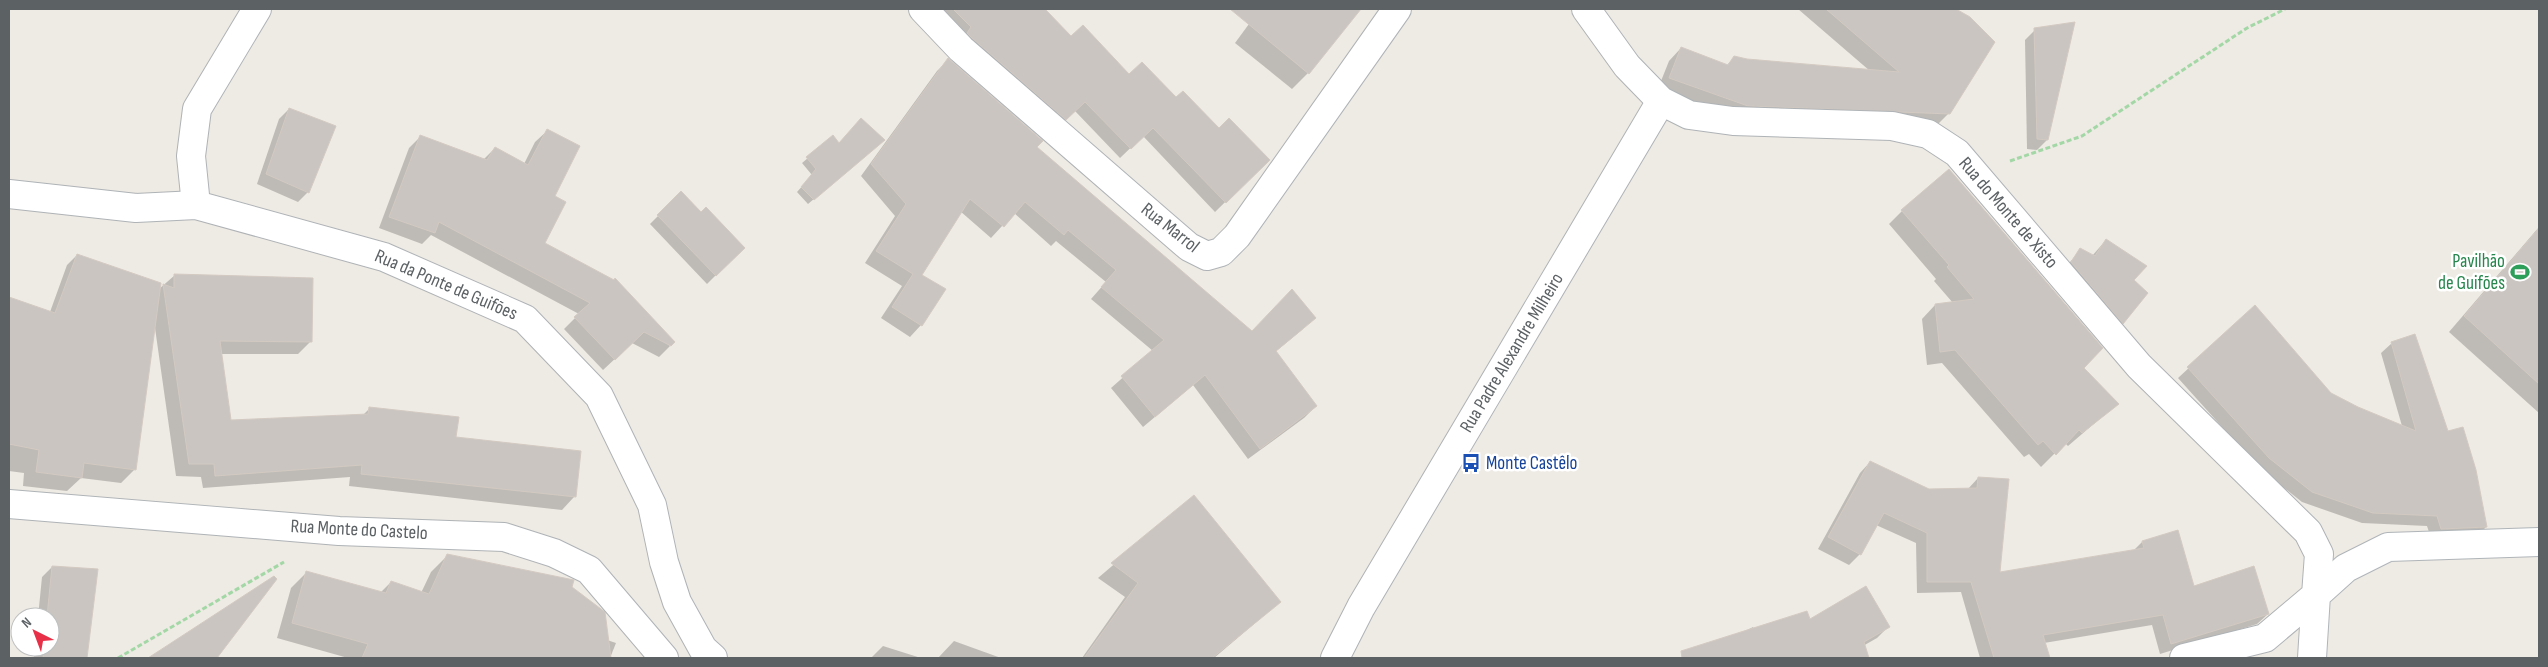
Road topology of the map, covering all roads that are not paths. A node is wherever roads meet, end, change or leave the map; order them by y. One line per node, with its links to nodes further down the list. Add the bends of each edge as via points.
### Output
1 (257, 9): 7 (street, via 198,109 191,156)
2 (923, 9): 3 (street, Rua Marrol, via 961,48 1152,216 1189,247 1207,256 1221,252 1237,236)
3 (1397, 9)
4 (1586, 9): 5 (street, Rua do Monte de Xisto, via 1627,66)
5 (1661, 101): 10 (street, Rua do Monte de Xisto, via 1688,115 1733,120 1892,126 1928,134 1957,153 2139,366 2308,532 2319,554); 13 (street, Rua Padre Alexandre Milheiro, via 1361,607)
6 (9, 194): 7 (street, Rua da Ponte de Guifões, via 136,208)
7 (196, 205): 12 (street, Rua da Ponte de Guifões, via 384,257 525,319 599,396 652,505 664,562 678,602 703,649)
8 (9, 504): 11 (street, Rua Monte do Castelo, via 339,531 504,537 554,553 589,570)
9 (2539, 542): 10 (street, via 2388,546 2346,568)
10 (2316, 595): 14 (street, via 2265,638); 15 (street, Rua do Monte de Xisto)
11 (664, 658)
12 (713, 658)
13 (1335, 658)
14 (2184, 658)
15 (2312, 658)

